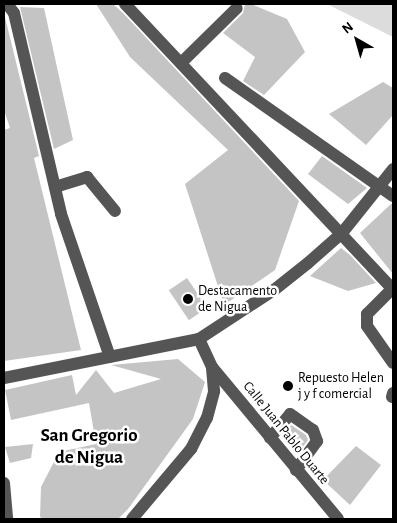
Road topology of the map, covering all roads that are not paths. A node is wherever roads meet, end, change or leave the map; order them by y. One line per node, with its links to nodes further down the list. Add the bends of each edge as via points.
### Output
1 (7, 4): 8 (street, via 14,13)
2 (125, 4): 4 (street)
3 (237, 8): 4 (street)
4 (181, 63): 11 (street)
5 (225, 78): 7 (street)
6 (393, 169): 7 (street)
7 (380, 185): 9 (street); 11 (street)
8 (55, 187): 10 (street, via 87,177); 14 (street)
9 (393, 196)
10 (115, 210)
11 (342, 232): 12 (street); 13 (street, via 274,290)
12 (393, 288): 15 (street, via 367,314 367,326)
13 (199, 339): 14 (street); 16 (street)
14 (110, 357): 17 (street)
15 (393, 364)
16 (212, 367): 18 (street, Calle Juan Pablo Duarte); 21 (street, via 214,391 207,418 190,449)
17 (4, 378)
18 (270, 438): 19 (street, Calle Juan Pablo Duarte); 19 (street, via 290,414 314,430 317,441)
19 (296, 470): 23 (street, Calle Juan Pablo Duarte)
20 (4, 482): 22 (street)
21 (136, 518)
22 (7, 519)
23 (338, 519)

